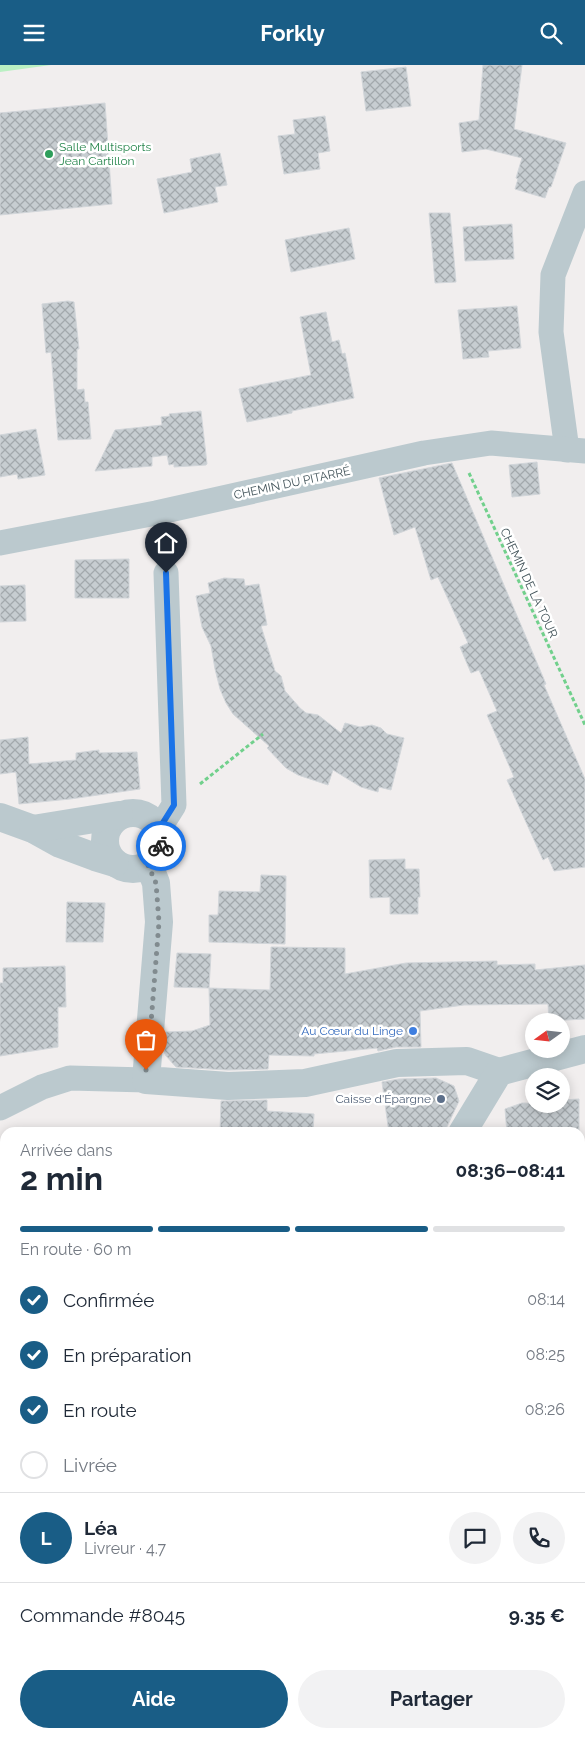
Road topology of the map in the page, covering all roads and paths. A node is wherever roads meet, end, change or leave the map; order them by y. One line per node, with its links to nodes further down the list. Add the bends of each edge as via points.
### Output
1 (585, 193): 3 (street, via 554,275 551,332)
2 (458, 448): 3 (street, CHEMIN DU PITARRÉ, via 491,443); 4 (street, CHEMIN DU PITARRÉ); 6 (path, CHEMIN DE LA TOUR)
3 (576, 450)
4 (0, 543)
5 (166, 573): 8 (street)
6 (585, 725)
7 (263, 734): 8 (path)
8 (174, 805): 12 (street)
9 (119, 815): 11 (street); 12 (street, via 137,812 147,815); 13 (street, via 109,825 105,838 106,851)
10 (0, 817): 11 (street)
11 (33, 829): 13 (street, via 60,844)
12 (159, 829): 14 (street, via 161,848)
13 (115, 863): 14 (street, via 131,869)
14 (148, 865): 17 (street, via 156,883 159,922)
15 (585, 1049): 16 (street)
16 (499, 1073): 17 (street, via 467,1061 398,1063 305,1083 228,1086); 19 (street)
17 (146, 1080): 18 (street, via 70,1077)
18 (0, 1108)
19 (466, 1127)

